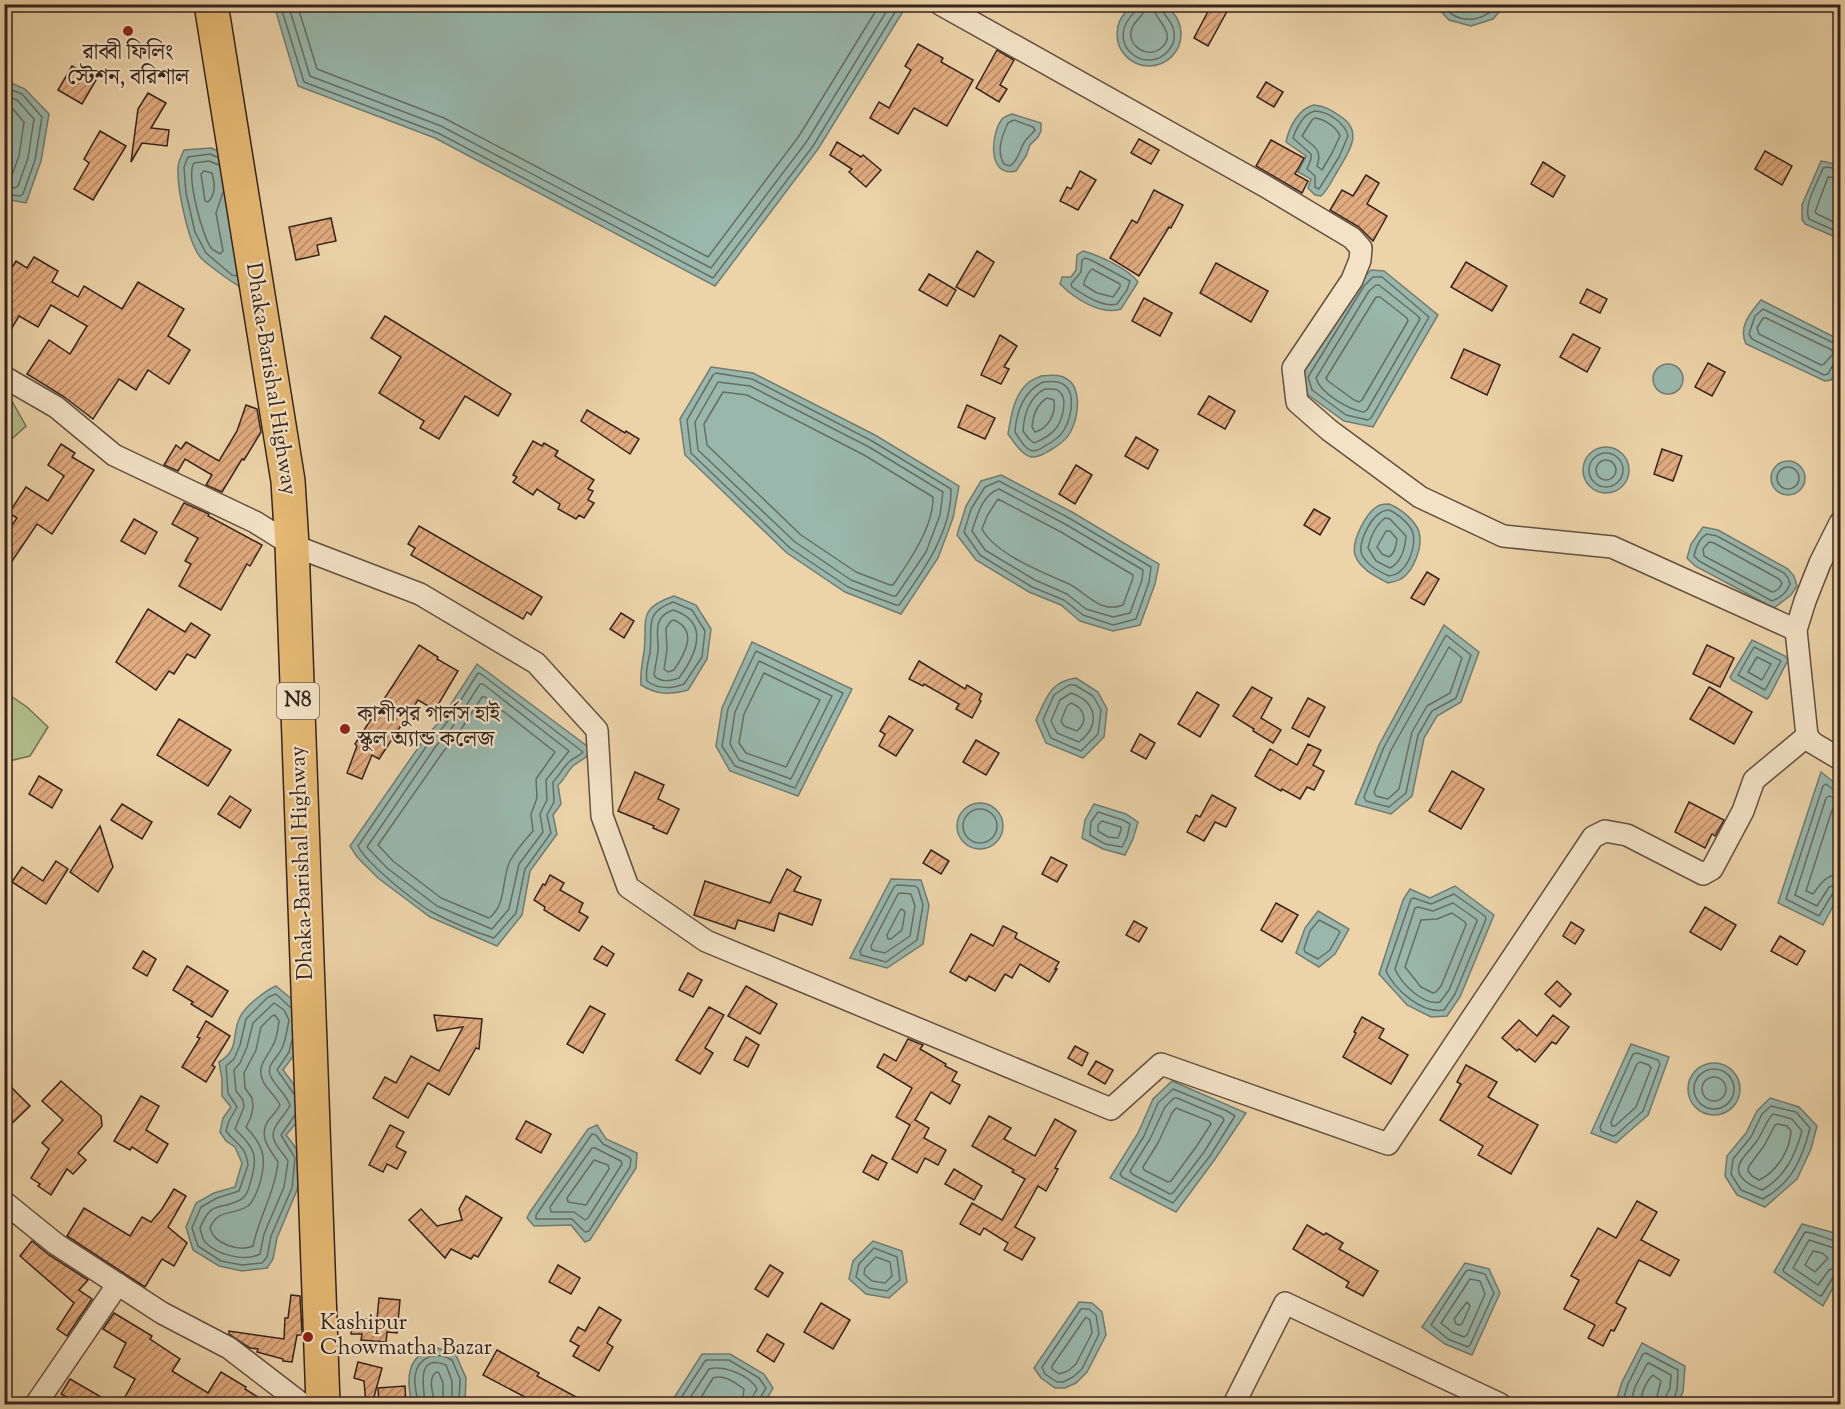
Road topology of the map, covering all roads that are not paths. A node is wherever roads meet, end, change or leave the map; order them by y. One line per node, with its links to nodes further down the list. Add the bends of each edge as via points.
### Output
1 (211, 4): 5 (highway, Dhaka-Barishal Highway / N8, via 282,438)
2 (940, 4): 6 (street, via 1352,238 1361,248 1352,280 1293,368 1297,402 1420,497 1503,536 1612,547)
3 (4, 377): 5 (street, via 56,407 114,455 255,522)
4 (1840, 523): 6 (street, via 1820,562)
5 (292, 545): 7 (street, via 420,594 536,663 597,730 602,816 628,887 706,941 1112,1109 1161,1064 1388,1144 1593,837 1605,831 1627,834 1703,874 1712,869 1743,811 1754,780); 13 (highway, Dhaka-Barishal Highway / N8)
6 (1796, 630): 7 (street)
7 (1807, 736): 8 (street)
8 (1840, 759)
9 (4, 1203): 10 (street, via 56,1244)
10 (118, 1284): 11 (street); 12 (street, via 162,1313 229,1348)
11 (36, 1404)
12 (302, 1404)
13 (323, 1404)
14 (1234, 1404): 15 (street, via 1285,1303)
15 (1500, 1404)

